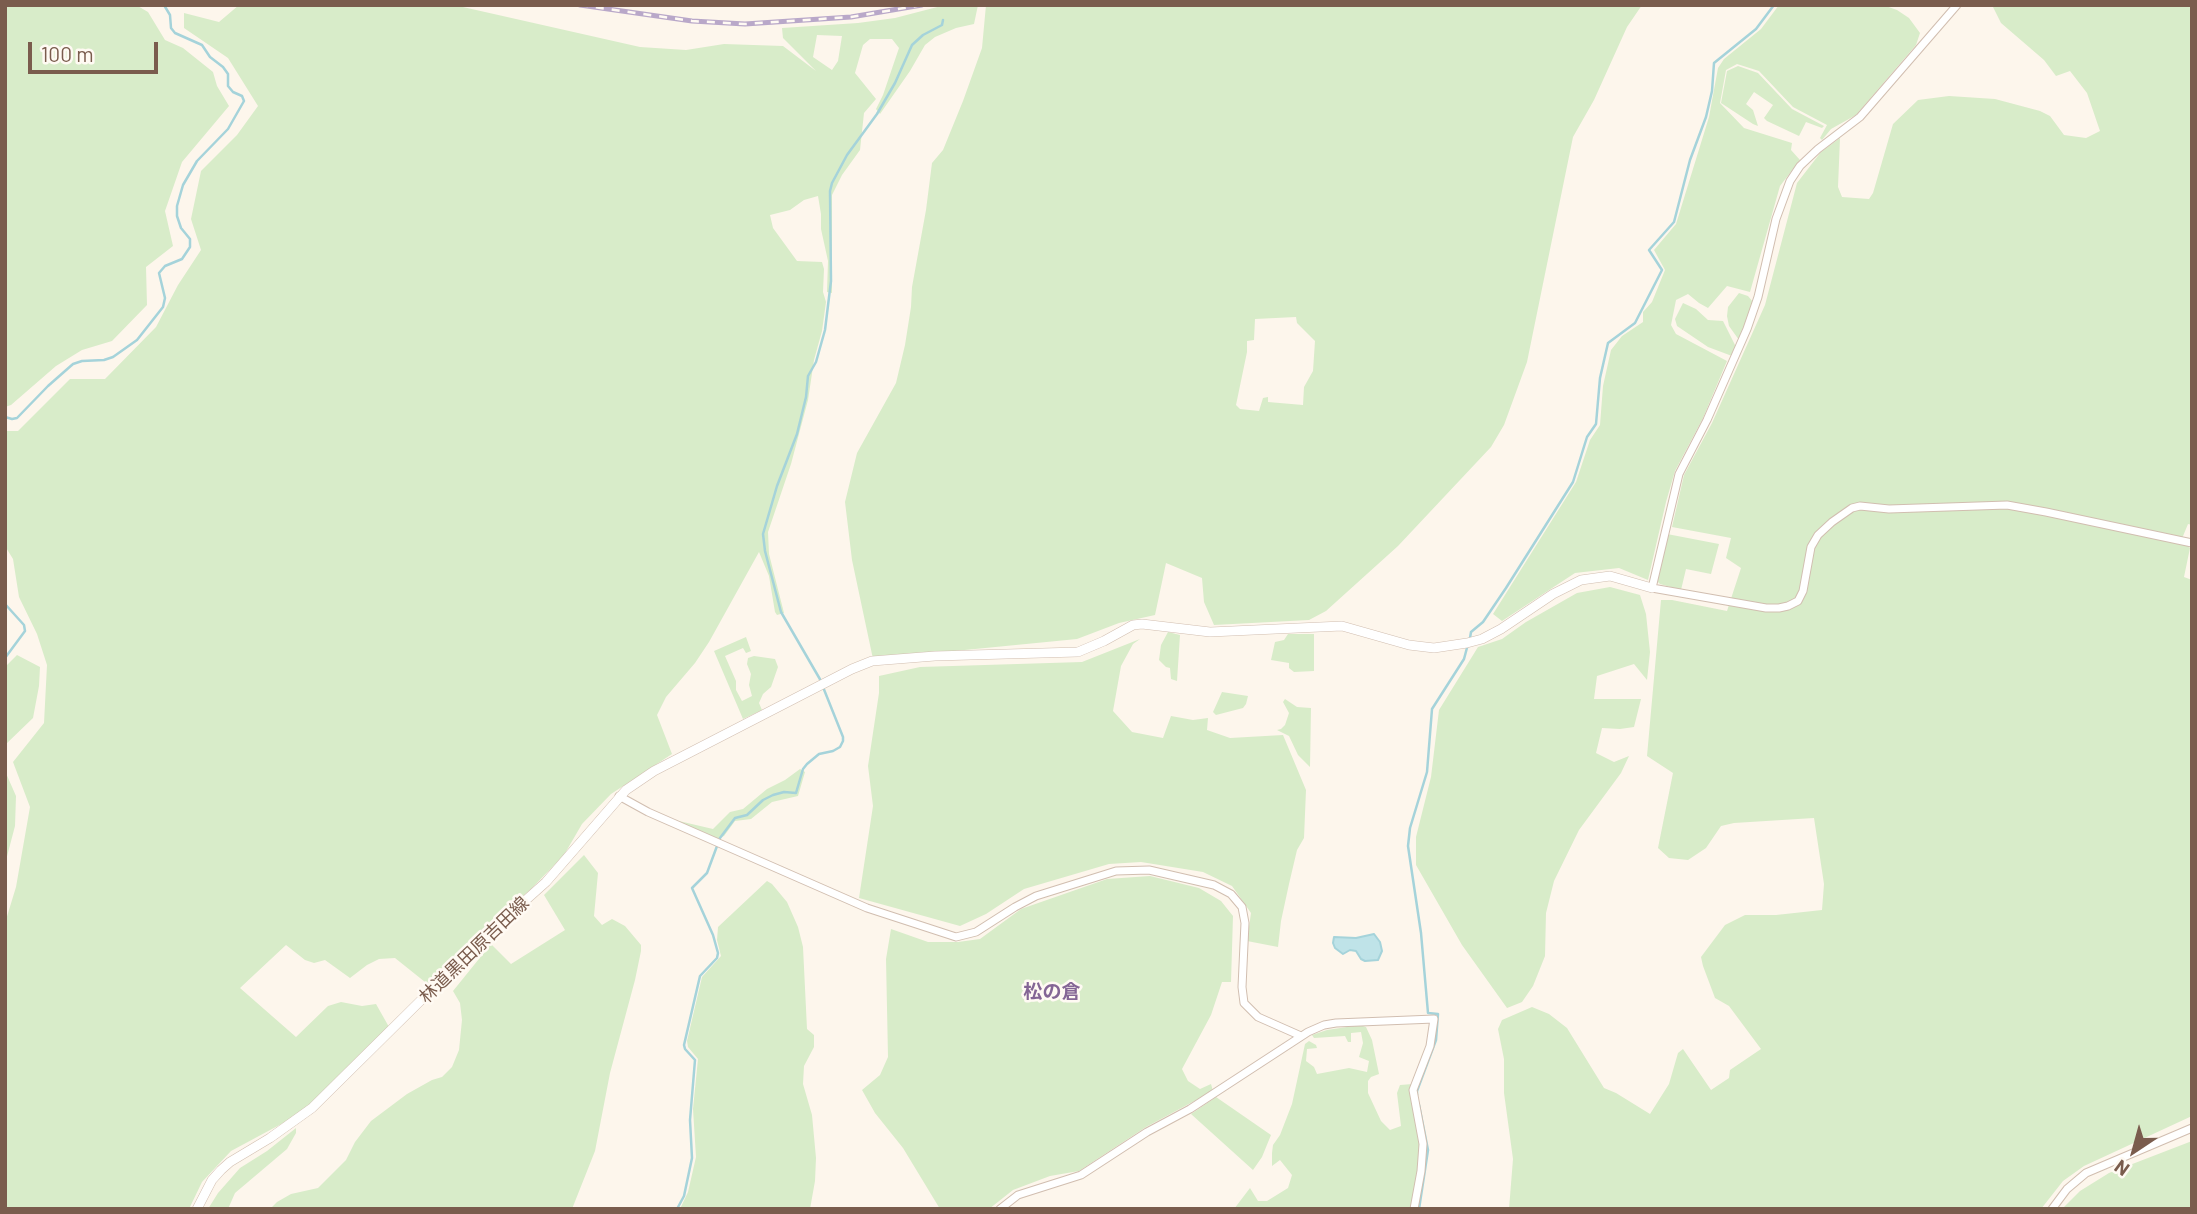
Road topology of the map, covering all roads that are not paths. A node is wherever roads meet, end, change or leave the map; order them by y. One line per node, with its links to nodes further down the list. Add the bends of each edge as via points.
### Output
1 (1957, 5): 3 (street, via 1860,117 1818,149 1790,181 1748,329 1679,474)
2 (2192, 542): 3 (street, via 2007,505 1860,506 1818,534 1803,591 1798,601 1788,606 1766,608)
3 (1652, 588): 4 (street, 林道黒田原吉田線, via 1610,576 1581,580 1482,639 1434,648 1342,626 1210,632 1142,624 1078,652 872,661 654,771)
4 (619, 796): 5 (street, via 867,908 956,937 976,932 1036,896 1116,871 1149,870 1214,885 1242,907 1244,1003 1258,1017); 7 (street, 林道黒田原吉田線, via 546,881 320,1100 220,1170)
5 (1301, 1036): 8 (street, via 1082,1175 1018,1195); 9 (street, via 1336,1023 1434,1019 1430,1046 1413,1090 1423,1144)
6 (2192, 1128): 10 (street, via 2086,1173)
7 (197, 1209)
8 (1000, 1209)
9 (1414, 1209)
10 (2052, 1209)

